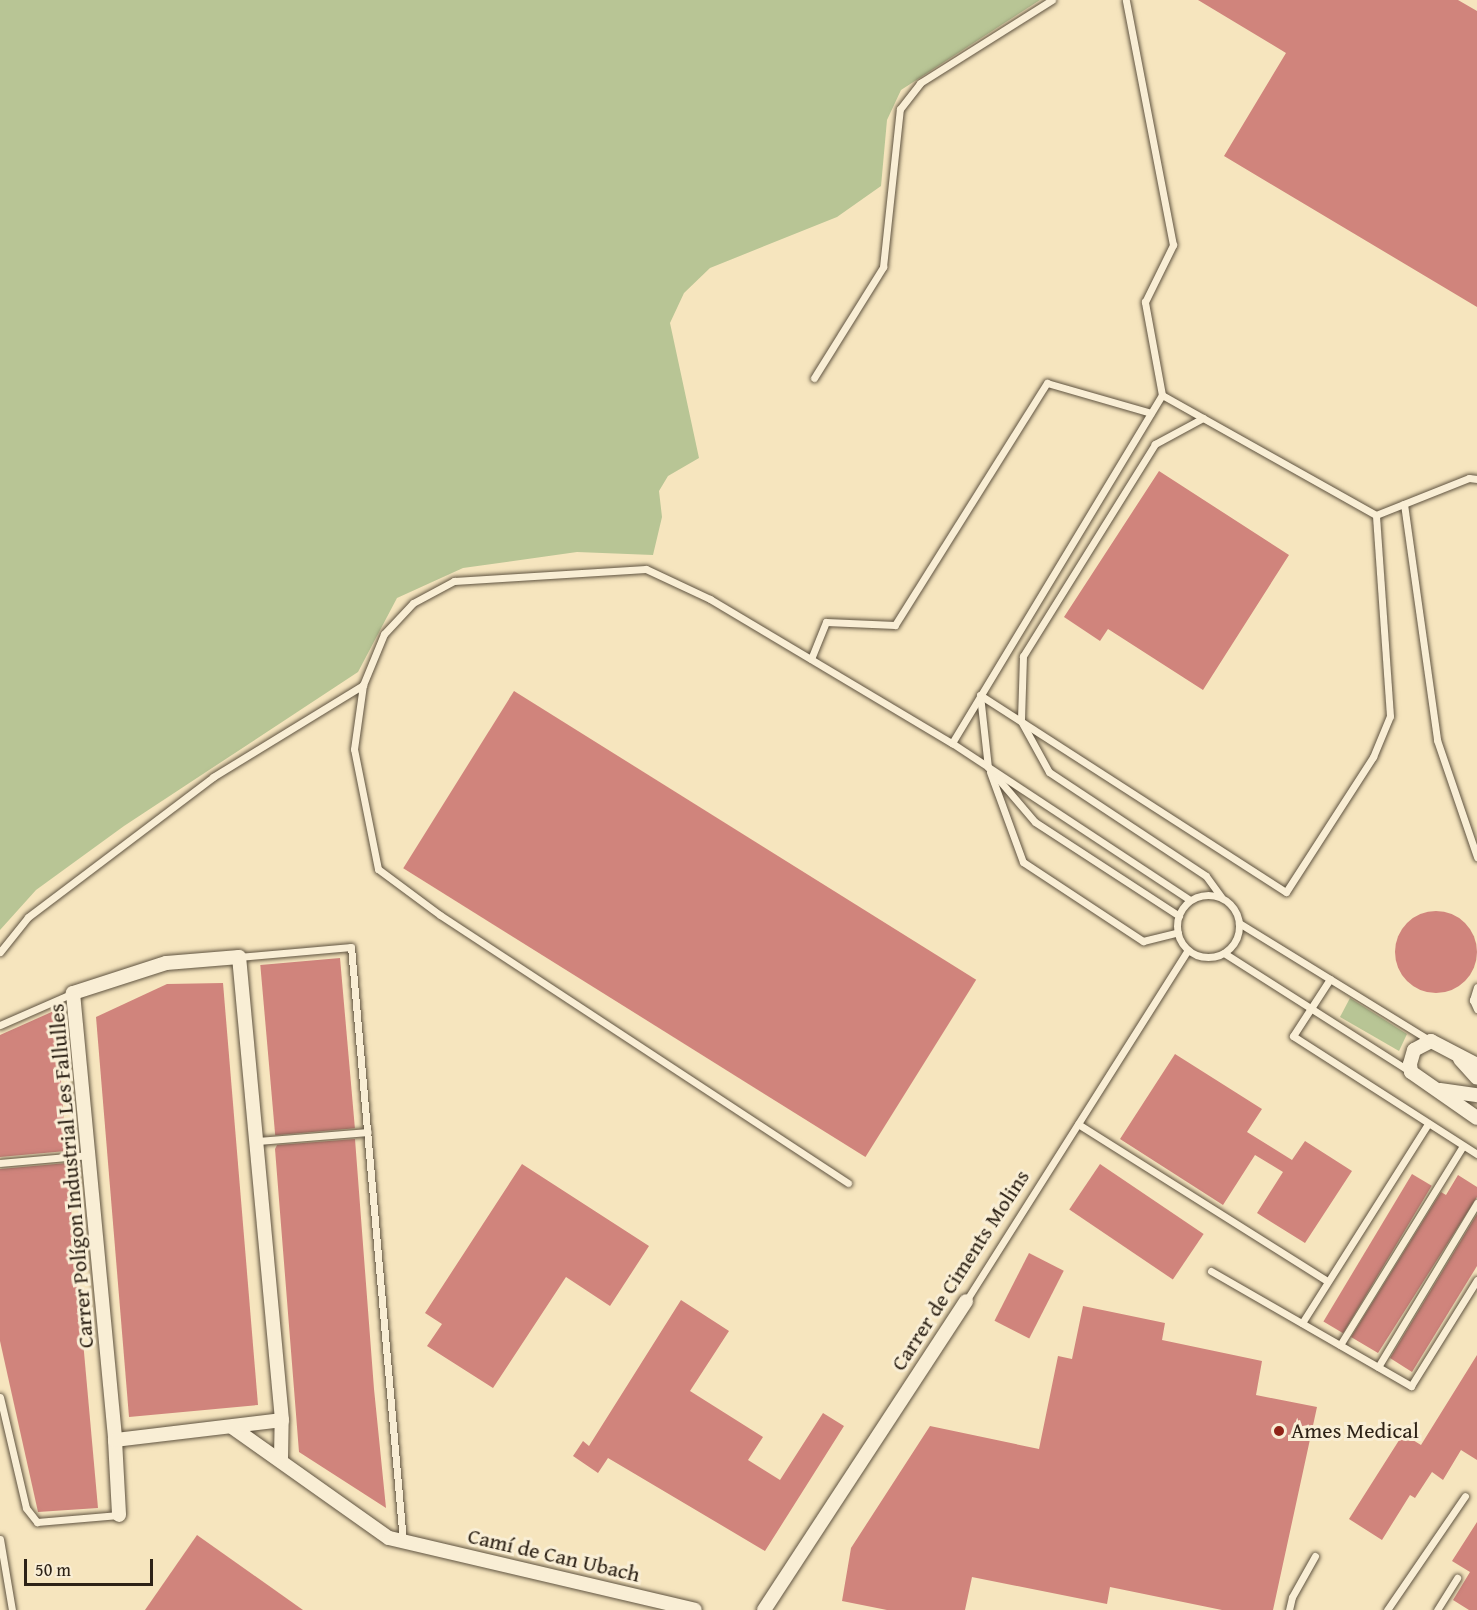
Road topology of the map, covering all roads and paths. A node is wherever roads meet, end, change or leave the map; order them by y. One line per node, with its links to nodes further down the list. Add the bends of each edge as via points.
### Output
1 (1052, 0): 3 (lane, via 920,83 900,109 883,267)
2 (1126, 0): 4 (lane, via 1173,245 1144,302)
3 (814, 378)
4 (1162, 395): 5 (lane); 6 (lane)
5 (1151, 413): 10 (lane, via 1047,382 895,625 826,622); 12 (lane)
6 (1203, 418): 9 (lane); 13 (lane, via 1155,444 1023,656)
7 (1477, 479): 8 (lane, via 1469,478)
8 (1404, 504): 9 (lane); 16 (lane, via 1437,740)
9 (1376, 515): 13 (lane, via 1390,716 1373,757 1286,892)
10 (811, 659): 11 (lane, via 710,599 646,569 454,581 412,603 384,634); 14 (lane)
11 (363, 685): 23 (lane, via 213,777 28,917); 48 (lane, via 354,749 378,869 440,915)
12 (981, 695): 13 (lane); 14 (lane); 15 (lane)
13 (1021, 721): 17 (lane, via 1049,772 1206,876)
14 (952, 743): 15 (lane)
15 (988, 767): 18 (lane); 19 (lane, via 1035,822); 21 (lane, via 1023,862 1143,941)
16 (1477, 857)
17 (1221, 897): 18 (lane, via 1209,894); 20 (lane, via 1230,903)
18 (1190, 900): 19 (lane)
19 (1179, 916): 21 (lane)
20 (1239, 923): 24 (lane, via 1235,942); 26 (lane)
21 (1178, 932): 22 (lane)
22 (1188, 950): 24 (lane, via 1208,957); 40 (lane, Carrer de Ciments Molins)
23 (0, 952)
24 (1224, 953): 29 (lane)
25 (239, 957): 28 (street, Carrer Polígon Industrial Les Fallulles, via 166,963); 42 (lane, via 351,947); 43 (street)
26 (1330, 979): 29 (lane); 32 (lane)
27 (1477, 987): 30 (lane, via 1473,1000)
28 (73, 993): 31 (lane); 46 (street, Carrer Polígon Industrial Les Fallulles)
29 (1311, 1008): 35 (lane); 41 (lane, via 1293,1036)
30 (1477, 1009)
31 (0, 1025)
32 (1431, 1041): 33 (street); 35 (street, via 1414,1050)
33 (1459, 1058): 34 (street); 36 (street)
34 (1477, 1065)
35 (1411, 1072): 37 (street)
36 (1477, 1078)
37 (1438, 1089): 38 (street); 39 (street)
38 (1477, 1095)
39 (1477, 1118)
40 (1078, 1124): 52 (lane); 53 (lane, Carrer de Ciments Molins)
41 (1428, 1124): 44 (lane); 52 (lane)
42 (368, 1132): 43 (lane); 65 (lane)
43 (258, 1141): 58 (street)
44 (1463, 1146): 45 (lane); 55 (lane)
45 (1477, 1154)
46 (89, 1155): 47 (lane); 60 (street, Carrer Polígon Industrial Les Fallulles)
47 (0, 1163)
48 (849, 1183)
49 (1477, 1203): 56 (lane)
50 (1211, 1271): 54 (lane)
51 (1477, 1280): 56 (lane, via 1411,1386)
52 (1327, 1281): 54 (lane)
53 (966, 1301): 70 (street, Carrer de Ciments Molins)
54 (1302, 1323): 55 (lane)
55 (1340, 1345): 56 (lane)
56 (1378, 1367)
57 (0, 1397): 63 (lane, via 26,1508 37,1522)
58 (282, 1420): 59 (street); 61 (street)
59 (232, 1427): 60 (street); 61 (street)
60 (115, 1440): 63 (street, Carrer Polígon Industrial Les Fallulles)
61 (281, 1459): 65 (street, via 389,1538)
62 (1465, 1496): 72 (lane)
63 (119, 1515)
64 (0, 1539): 68 (lane)
65 (403, 1541): 69 (street, Camí de Can Ubach)
66 (1315, 1556): 71 (lane)
67 (1457, 1578): 73 (lane)
68 (12, 1610)
69 (695, 1610)
70 (764, 1610)
71 (1289, 1610)
72 (1387, 1610)
73 (1437, 1610)

